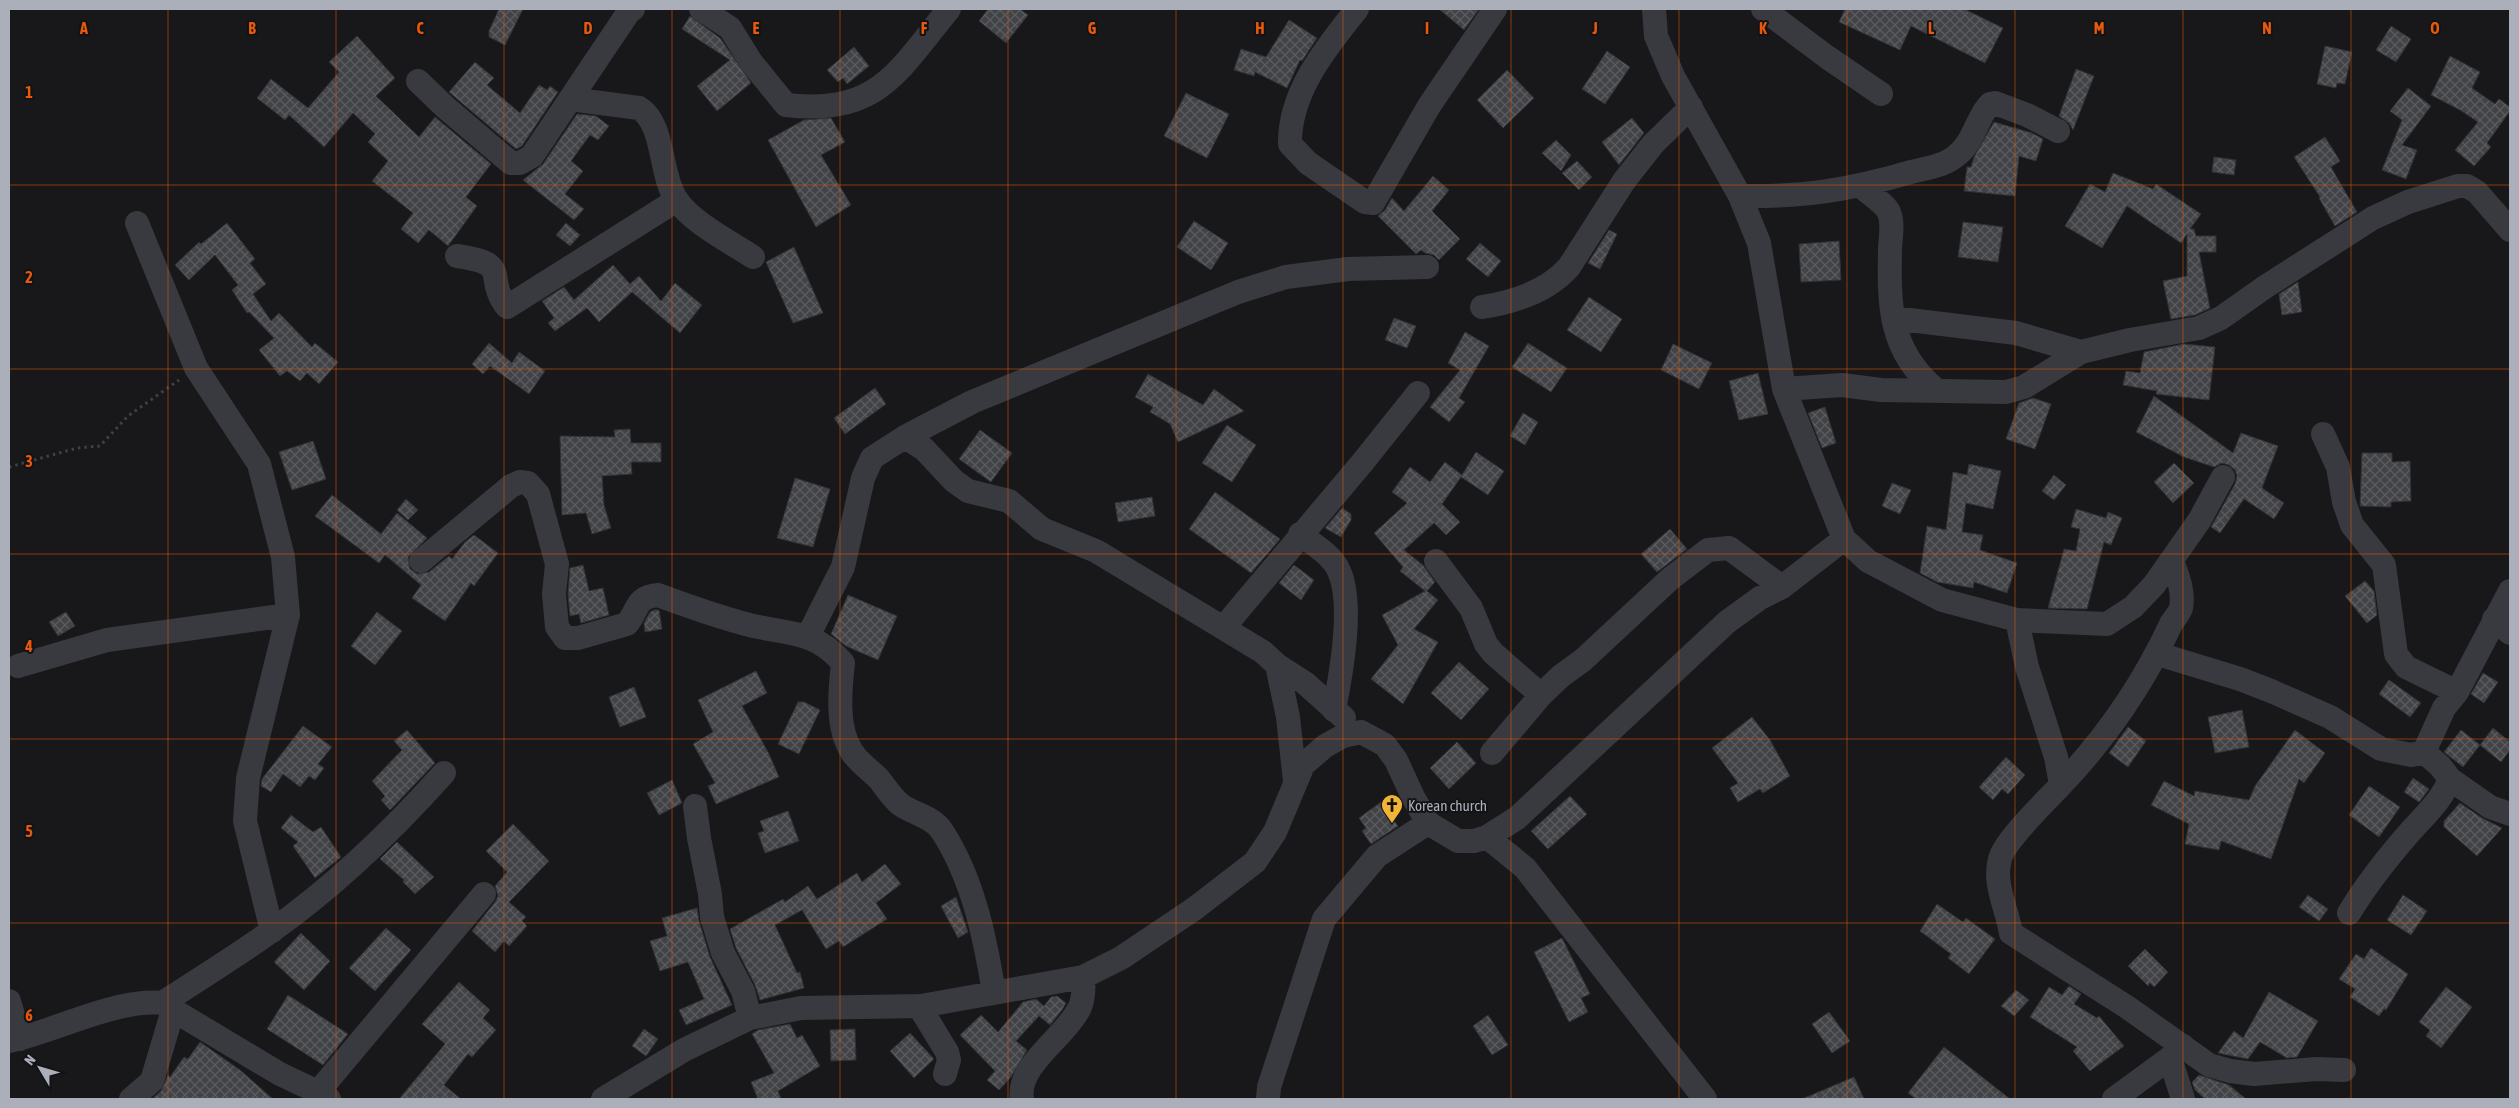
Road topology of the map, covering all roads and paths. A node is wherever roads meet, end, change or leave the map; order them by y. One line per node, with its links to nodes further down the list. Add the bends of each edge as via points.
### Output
1 (633, 9): 10 (street)
2 (700, 9): 3 (street, via 730,28 751,62 786,106 800,107 835,106 864,98 890,81)
3 (948, 9)
4 (1357, 9): 5 (street, via 1305,82 1294,105 1290,144 1308,163 1365,202 1373,203 1429,106)
5 (1495, 9)
6 (1654, 9): 11 (street, via 1656,36)
7 (1763, 9): 9 (street)
8 (418, 81): 10 (street, via 511,163 520,163 532,156)
9 (1881, 94)
10 (570, 100): 15 (street, via 639,108 647,113 653,122 668,184)
11 (1691, 107): 14 (street); 21 (street, via 1653,144 1624,181 1558,280 1504,304)
12 (2058, 131): 13 (street, via 2026,115 1990,104 1967,145 1957,156 1944,163)
13 (1861, 186): 14 (street, via 1829,193 1781,197); 22 (street, via 1887,208 1891,222 1889,291)
14 (1740, 196): 25 (street, via 1759,243)
15 (677, 200): 18 (street, via 507,307 494,269 487,262); 19 (street, via 702,224)
16 (137, 223): 24 (street)
17 (2510, 230): 23 (street, via 2477,192 2468,186 2458,186 2408,202 2373,218 2221,318)
18 (457, 256)
19 (753, 257)
20 (1427, 267): 29 (street, via 1348,269 1286,278 1238,292 972,402)
21 (1482, 307)
22 (1893, 318): 23 (street, via 2016,333); 26 (street, via 1896,334 1908,360 1919,376)
23 (2081, 352): 26 (street, via 2024,387 2006,392)
24 (196, 368): 30 (path, via 128,416 100,446 78,448); 39 (street, via 259,464 283,558)
25 (1784, 389): 26 (street, via 1842,385 1881,390); 33 (street)
26 (1936, 390)
27 (1418, 393): 32 (street)
28 (2323, 434): 47 (street, via 2338,467 2352,525 2384,565 2396,654 2406,668)
29 (904, 437): 42 (street, via 924,449 968,491 1009,501 1042,529 1096,551); 43 (street, via 872,458 863,478 843,567)
30 (9, 467)
31 (2223, 477): 36 (street)
32 (1300, 534): 42 (street); 49 (street, via 1330,557 1340,572 1345,617 1343,661)
33 (1844, 539): 37 (street); 40 (street, via 1868,561 1942,600)
34 (421, 560): 43 (street, via 511,486 528,483 538,494 557,564 554,594 557,627 565,638 578,638 627,624 638,603 647,596 658,595 743,624)
35 (1436, 560): 48 (street, via 1471,608 1493,653)
36 (2172, 561): 40 (street, via 2133,607 2107,624); 44 (street, via 2182,590 2180,611)
37 (1782, 587): 48 (street, via 1729,548 1708,550 1670,579); 60 (street, via 1760,598 1727,622 1517,818)
38 (2510, 591): 41 (street)
39 (288, 615): 46 (street, via 107,640); 63 (street, via 248,778 245,821)
40 (2017, 620): 56 (street)
41 (2502, 626): 47 (street)
42 (1224, 627): 45 (street)
43 (808, 636): 65 (street, via 833,652 843,663 839,701 846,738 852,751 897,802 941,829 956,855 986,944)
44 (2158, 654): 51 (street, via 2271,691 2330,717 2381,749 2411,755); 56 (street, via 2121,712)
45 (1277, 665): 49 (street, via 1305,683); 55 (street, via 1288,717)
46 (18, 666)
47 (2457, 692): 51 (street, via 2444,708)
48 (1542, 694): 52 (street)
49 (1334, 710): 50 (street)
50 (1361, 732): 55 (street, via 1343,736 1325,746 1303,766); 59 (street, via 1385,745)
51 (2424, 752): 54 (street)
52 (1492, 753)
53 (444, 773): 63 (street, via 404,818)
54 (2450, 779): 58 (street, via 2490,807); 62 (street, via 2428,813)
55 (1295, 781): 64 (street, via 1275,832 1255,862 1194,909 1121,958)
56 (2061, 785): 71 (street, via 2018,831 2000,857 1997,878 2011,933 2127,1007)
57 (695, 806): 69 (street, via 712,917 724,953 743,991)
58 (2510, 814)
59 (1428, 823): 60 (street, via 1458,841); 78 (street, via 1376,856 1324,919 1269,1087)
60 (1487, 837): 79 (street, via 1525,868)
61 (484, 894): 74 (street)
62 (2349, 913)
63 (272, 931): 67 (street)
64 (1083, 977): 65 (street); 77 (street, via 1084,996 1079,1009 1031,1067 1022,1087)
65 (994, 993): 68 (street)
66 (9, 1001): 70 (street)
67 (168, 1006): 70 (street, via 142,1004 84,1017); 74 (street, via 280,1074); 75 (street, via 152,1081)
68 (919, 1006): 69 (street, via 800,1008); 73 (street, via 947,1052 949,1060)
69 (750, 1018): 76 (street, via 684,1050)
70 (15, 1040)
71 (2177, 1052): 72 (street, via 2230,1071 2254,1074); 80 (street); 81 (street)
72 (2344, 1070)
73 (945, 1074)
74 (324, 1096)
75 (131, 1099)
76 (603, 1099)
77 (1022, 1099)
78 (1268, 1099)
79 (1705, 1099)
80 (2114, 1099)
81 (2183, 1099)

